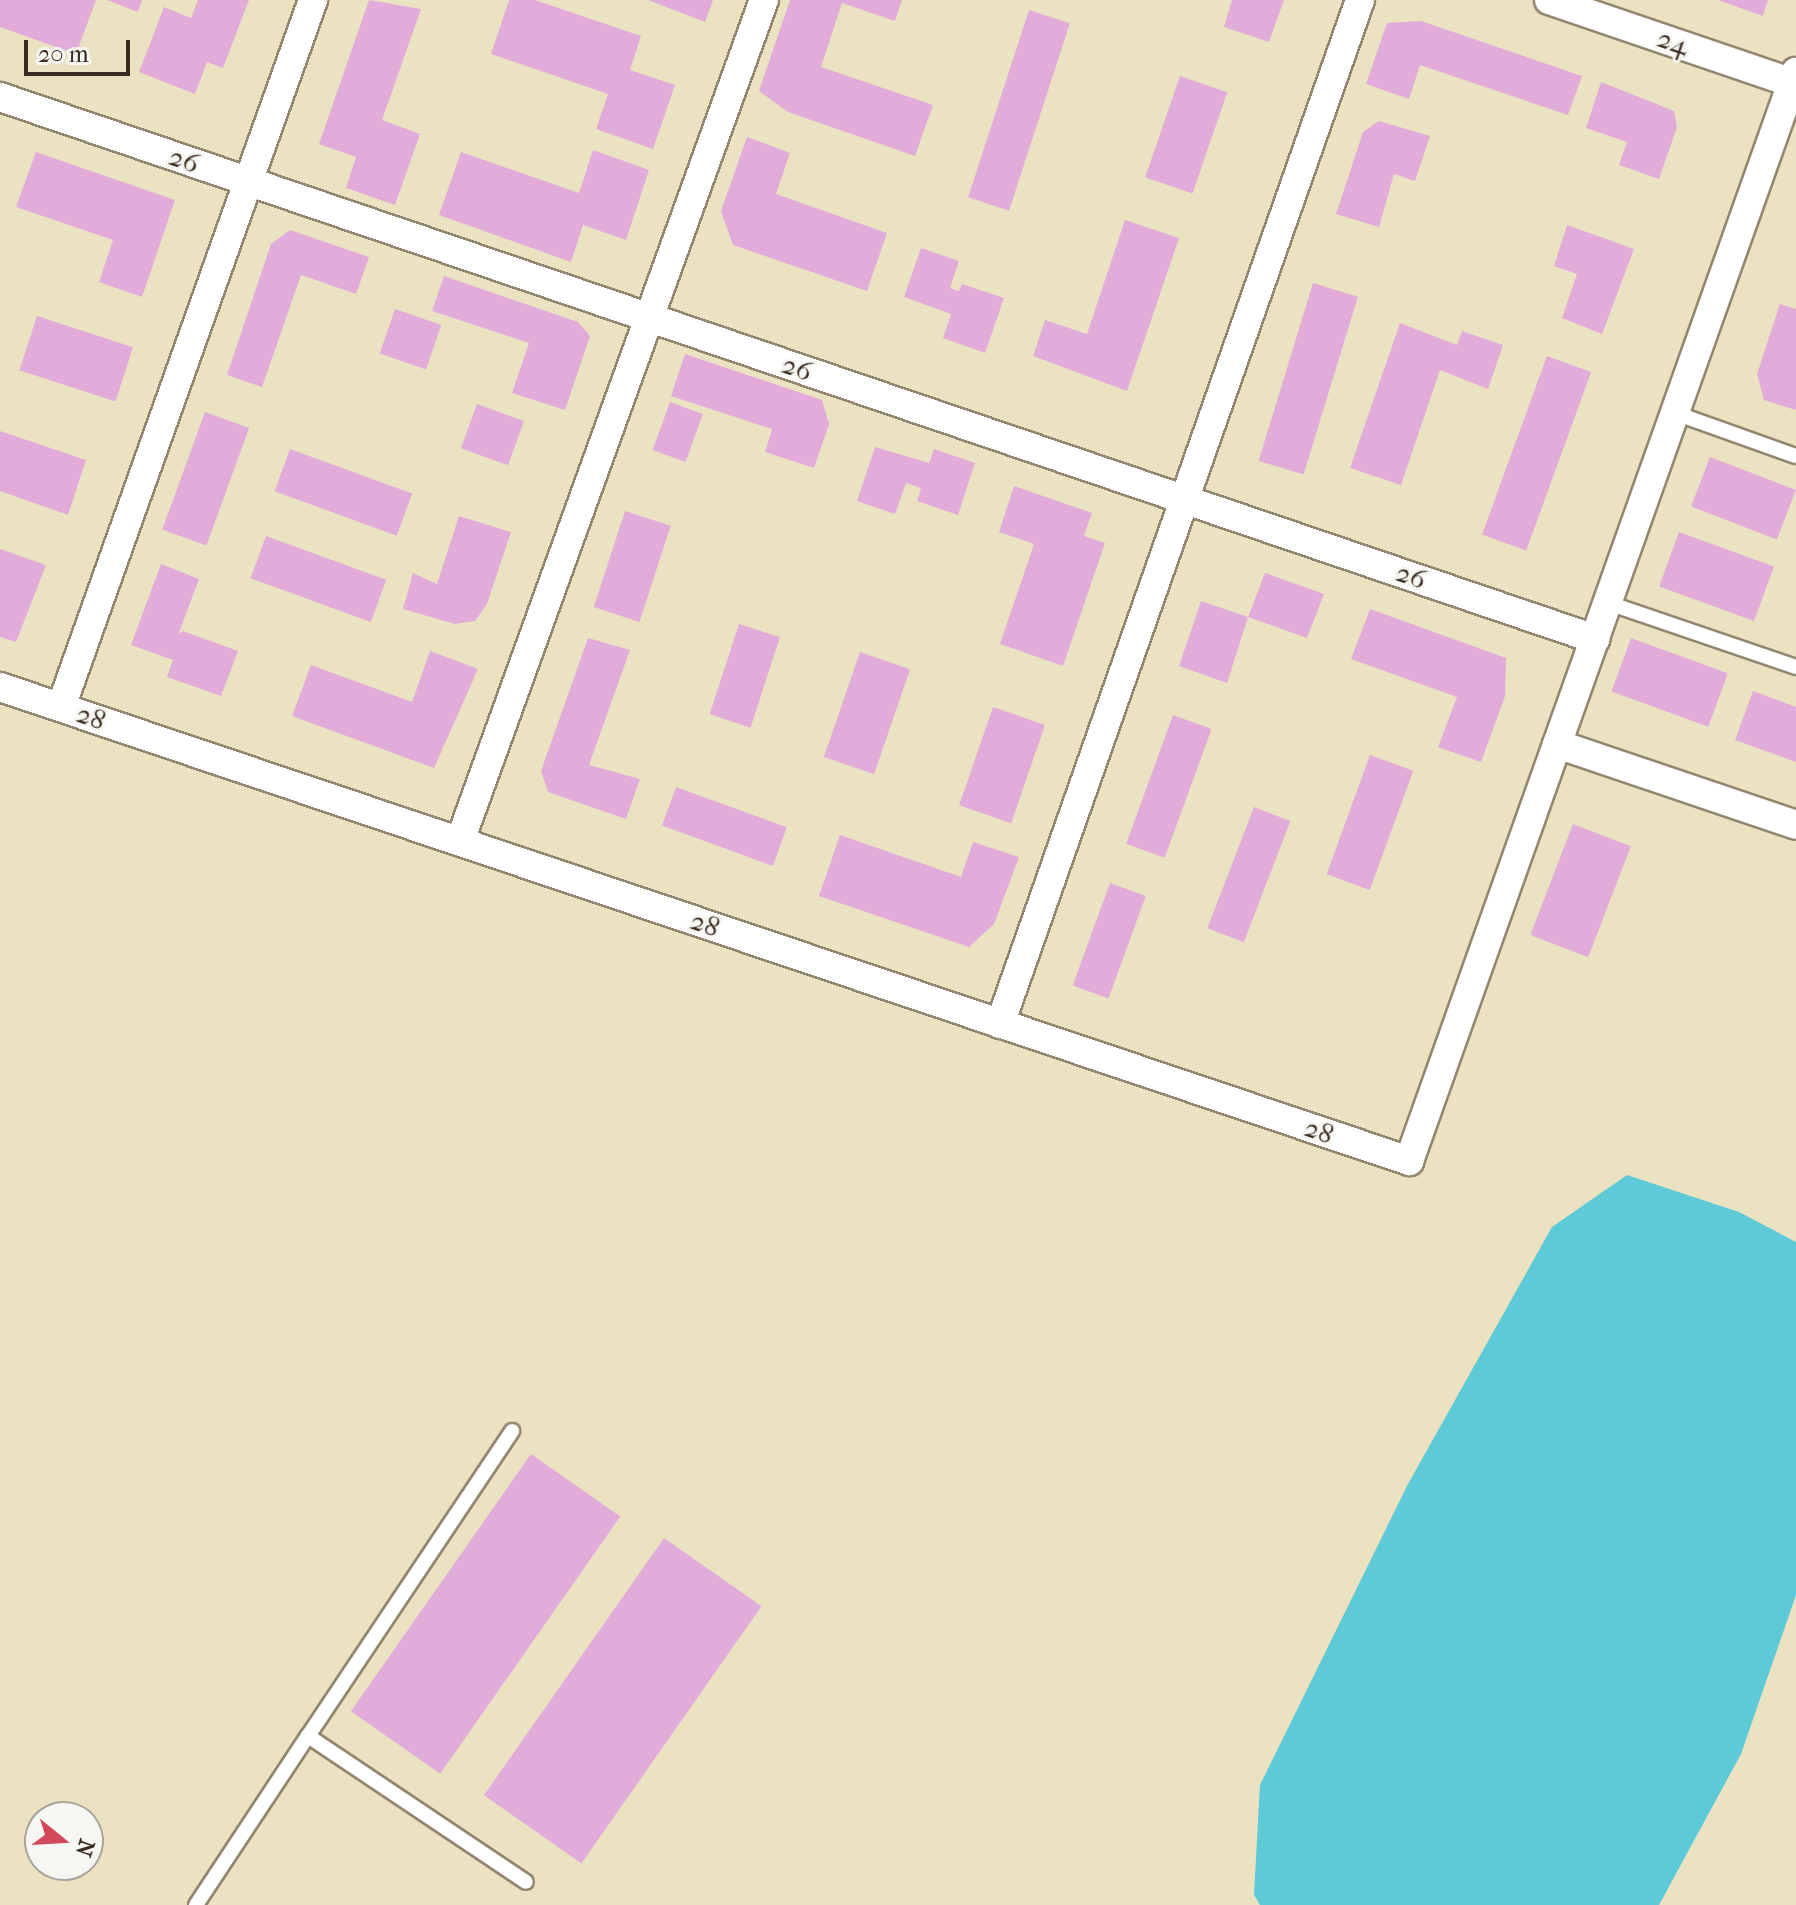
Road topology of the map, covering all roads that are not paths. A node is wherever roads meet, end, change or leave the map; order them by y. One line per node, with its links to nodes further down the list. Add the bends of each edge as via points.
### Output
1 (313, 0): 7 (street)
2 (764, 0): 8 (street)
3 (1360, 0): 11 (street)
4 (1549, 0): 5 (street, 24)
5 (1795, 80): 9 (street)
6 (0, 97): 7 (street, 26)
7 (249, 182): 8 (street, 26); 16 (street)
8 (649, 318): 11 (street, 26); 19 (street)
9 (1675, 413): 10 (lane); 12 (street)
10 (1796, 456)
11 (1184, 499): 13 (street, 26); 20 (street)
12 (1608, 603): 13 (street); 14 (lane)
13 (1595, 639): 17 (street)
14 (1796, 667)
15 (0, 687): 16 (street, 28)
16 (61, 707): 19 (street, 28)
17 (1557, 744): 18 (street); 20 (street, 28, via 1409,1161)
18 (1796, 825)
19 (460, 841): 20 (street, 28)
20 (1000, 1024)
21 (512, 1431): 22 (lane)
22 (308, 1736): 23 (lane); 24 (lane)
23 (526, 1882)
24 (196, 1905)

